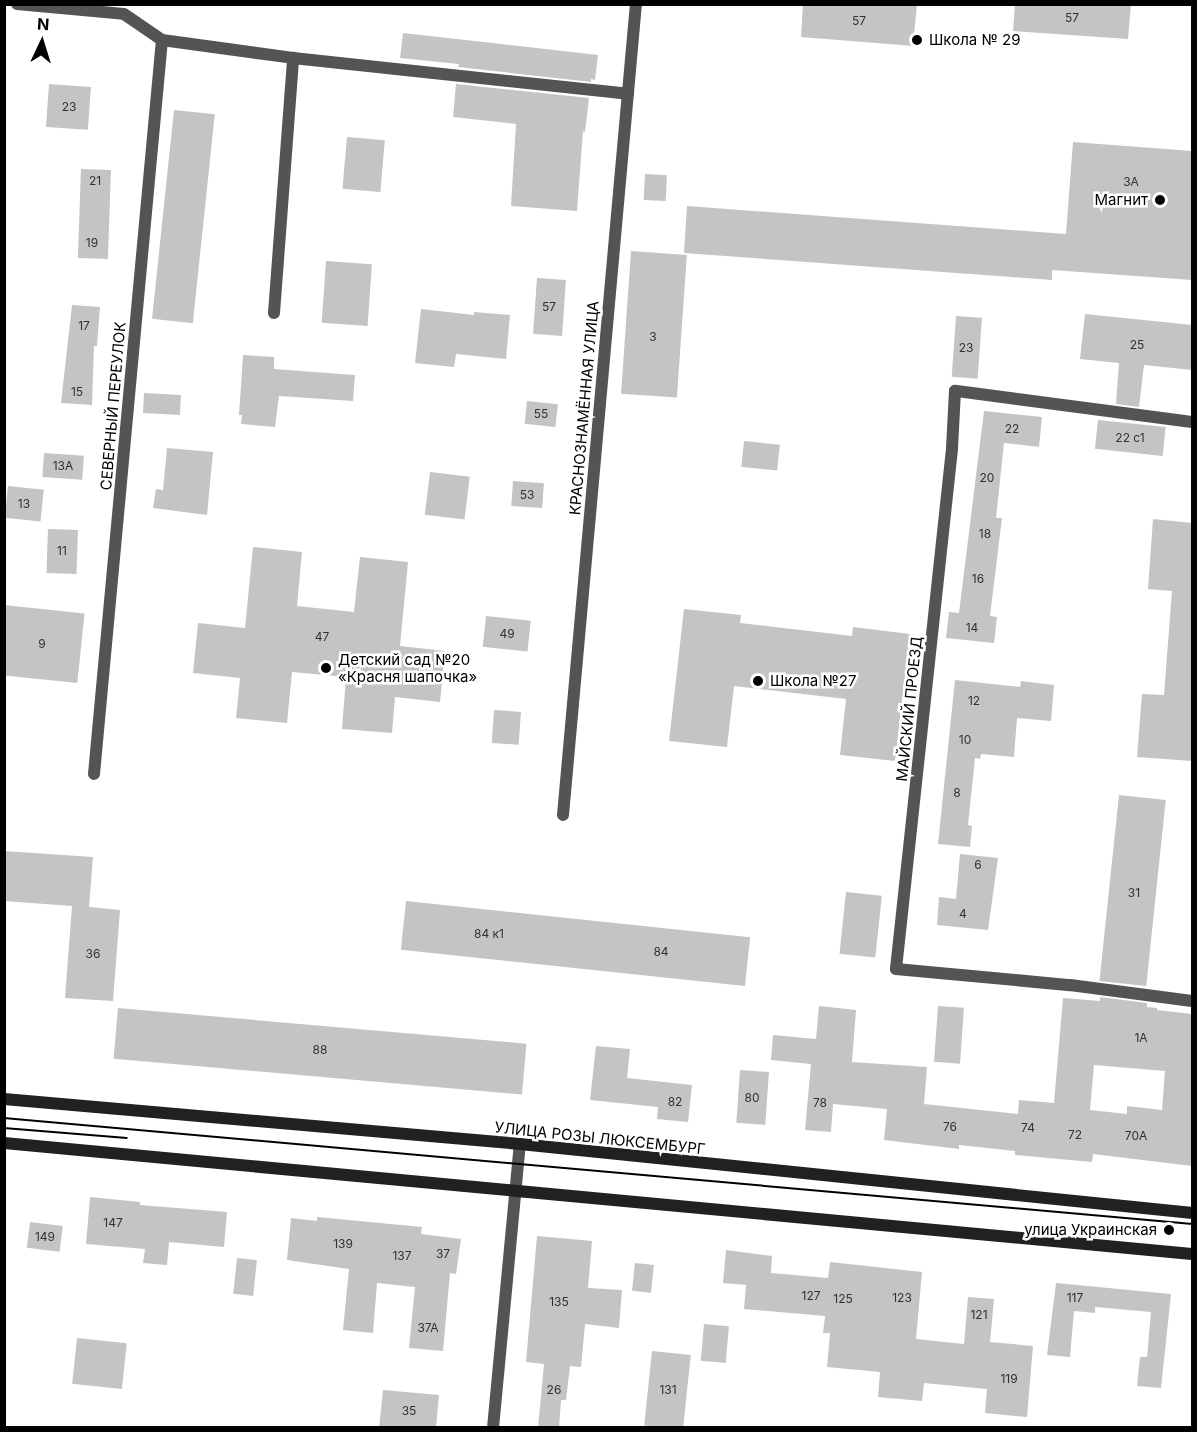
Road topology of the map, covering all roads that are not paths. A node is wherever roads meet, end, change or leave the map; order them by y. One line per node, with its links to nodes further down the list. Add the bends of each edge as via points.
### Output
1 (17, 4): 3 (street, via 124,14)
2 (636, 4): 5 (street, КРАСНОЗНАМЁННАЯ УЛИЦА)
3 (162, 40): 4 (street); 8 (street, СЕВЕРНЫЙ ПЕРЕУЛОК)
4 (293, 58): 5 (street); 6 (street)
5 (628, 94): 9 (street, КРАСНОЗНАМЁННАЯ УЛИЦА)
6 (274, 314)
7 (1192, 422): 10 (street, МАЙСКИЙ ПРОЕЗД, via 956,391 896,969)
8 (94, 774)
9 (563, 815)
10 (1192, 1001)
11 (4, 1099): 13 (street, УЛИЦА РОЗЫ ЛЮКСЕМБУРГ)
12 (4, 1143): 14 (street)
13 (520, 1144): 14 (street); 15 (street, УЛИЦА РОЗЫ ЛЮКСЕМБУРГ)
14 (515, 1192): 16 (street); 17 (street)
15 (1192, 1213)
16 (1192, 1254)
17 (493, 1428)

